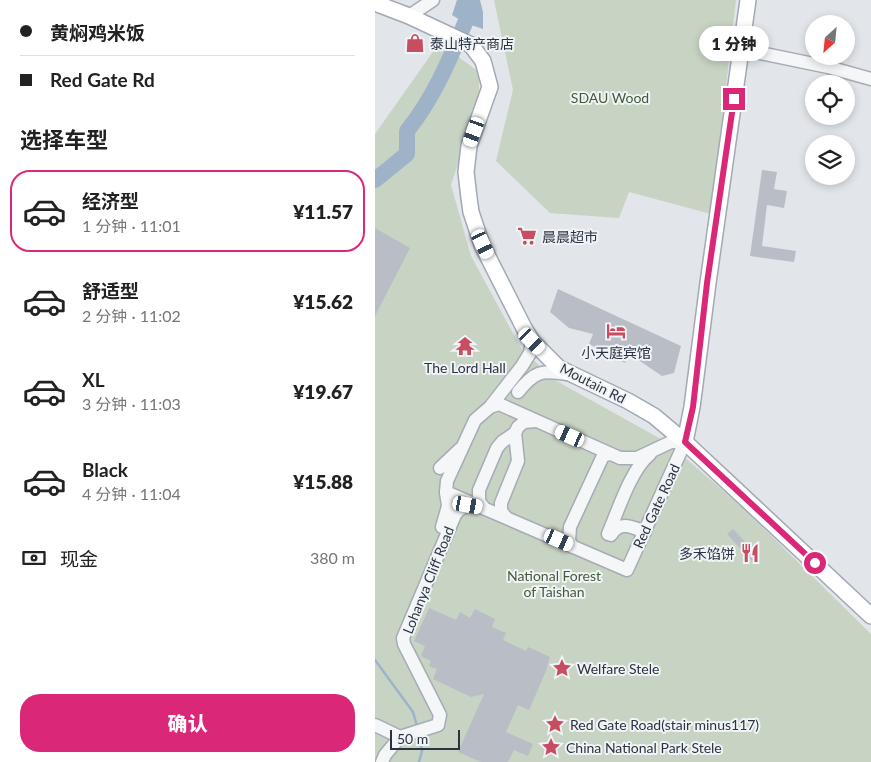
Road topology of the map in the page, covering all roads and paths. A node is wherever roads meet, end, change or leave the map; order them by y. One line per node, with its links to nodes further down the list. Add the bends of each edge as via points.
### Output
1 (433, 0): 4 (street)
2 (748, 0): 5 (main road)
3 (375, 3): 4 (main road)
4 (409, 16): 7 (main road, Moutain Rd, via 471,45 483,61 490,87 469,146 466,172 471,212 502,287)
5 (741, 49): 6 (street); 13 (main road, via 707,283 693,407)
6 (871, 79)
7 (532, 341): 8 (main road, Moutain Rd, via 559,368); 10 (street, Lohanya Cliff Road, via 530,354)
8 (572, 374): 9 (street, via 543,371); 13 (main road, Moutain Rd, via 654,416)
9 (518, 392)
10 (490, 407): 11 (street, via 499,404); 14 (street, Lohanya Cliff Road, via 475,420)
11 (536, 421): 12 (street, via 525,422); 16 (street)
12 (515, 433): 19 (street, via 497,448 479,490 479,501); 20 (street, via 518,462 501,503)
13 (685, 442): 15 (street, via 671,442); 21 (street, Red Gate Road); 23 (main road, Moutain Rd)
14 (465, 443): 17 (street); 18 (street, Lohanya Cliff Road, via 447,481)
15 (654, 450): 16 (street, via 628,459); 21 (street, via 639,465 609,534 621,526)
16 (610, 454): 22 (street, via 603,458 570,527 569,541)
17 (440, 468)
18 (446, 492): 19 (street); 25 (street, Lohanya Cliff Road, via 448,506 445,518 396,636 432,716)
19 (484, 508): 20 (street); 25 (street, Lohanya Cliff Road, via 468,505 458,510 403,638 440,715 438,725)
20 (505, 516): 22 (street)
21 (645, 532): 22 (street, Red Gate Road, via 627,570)
22 (573, 546)
23 (871, 616)
24 (375, 725): 26 (street)
25 (433, 727): 26 (street)
26 (400, 737): 27 (street)
27 (382, 762)

